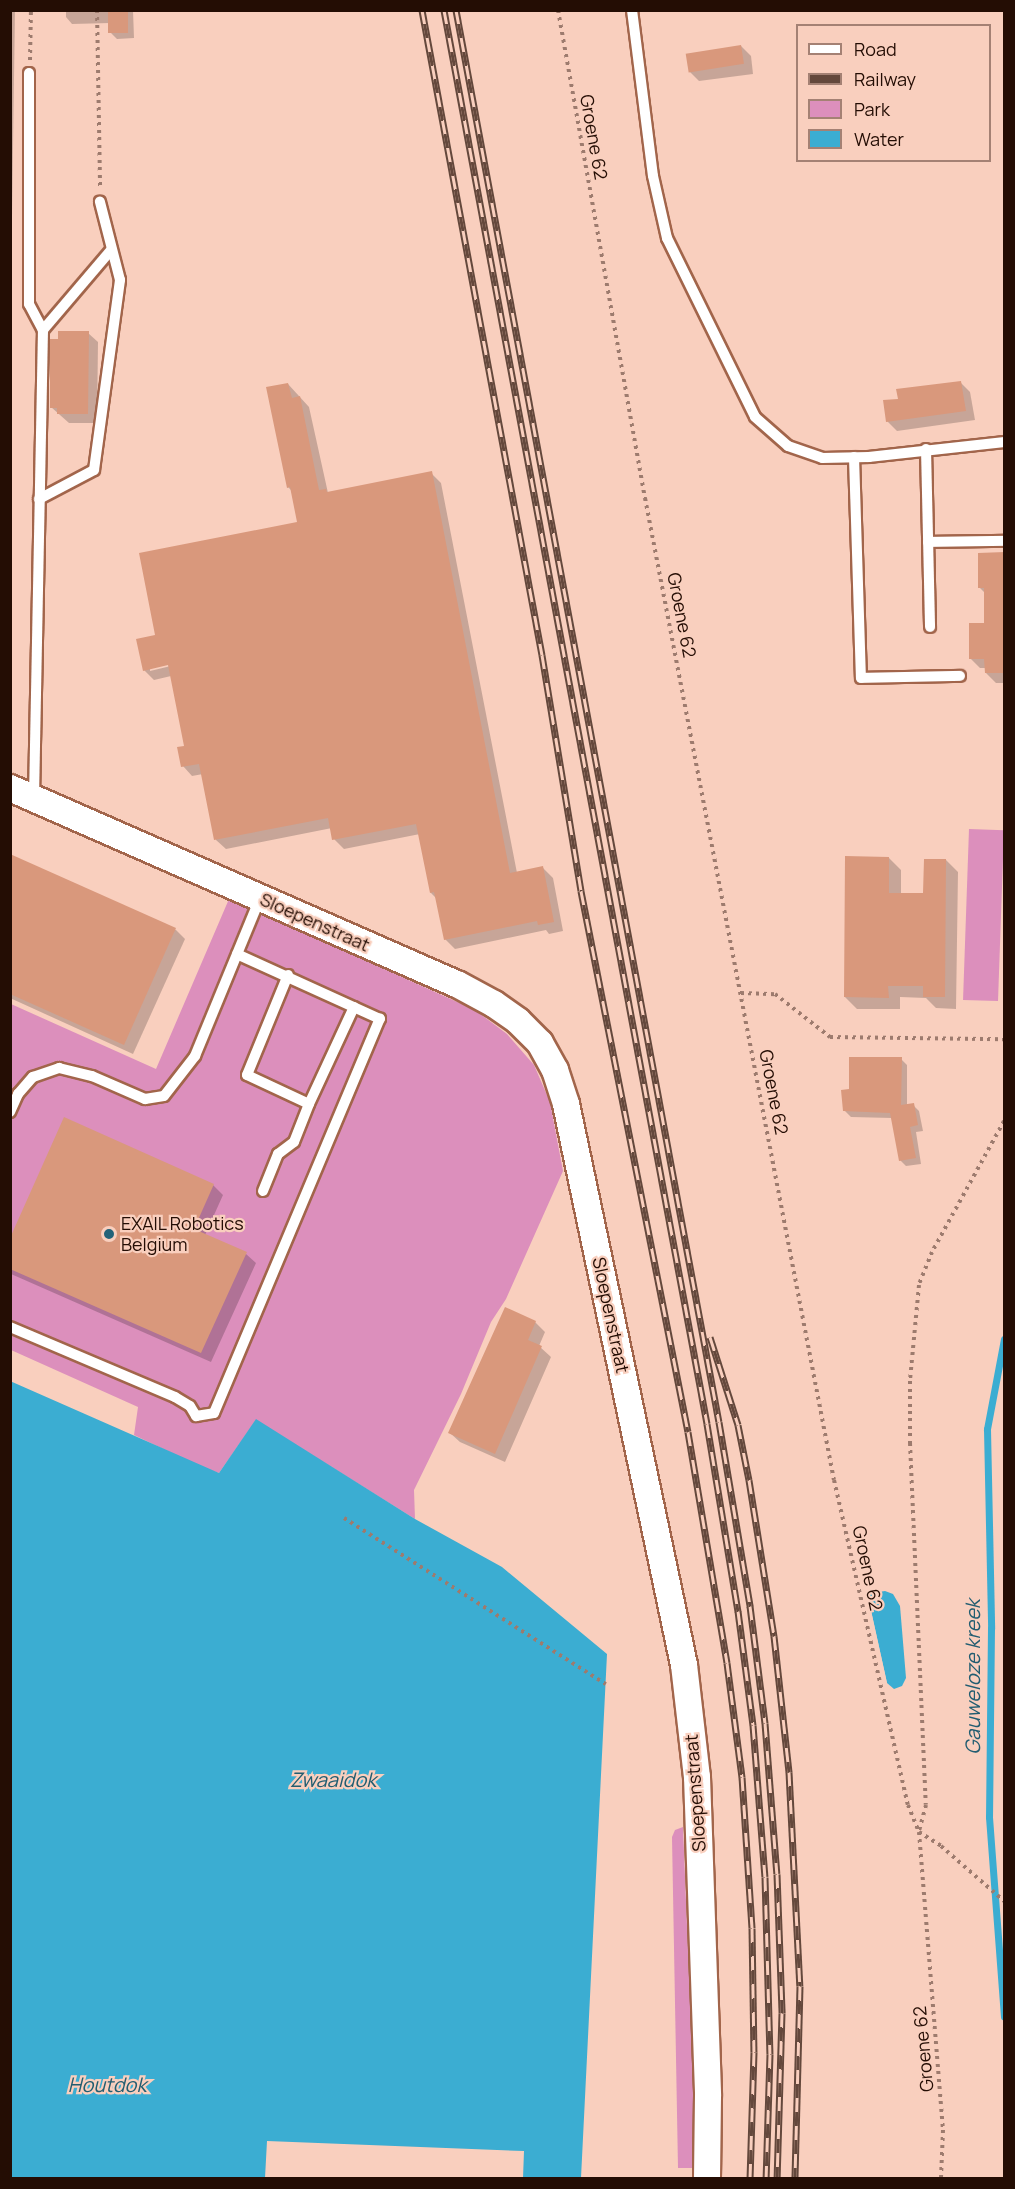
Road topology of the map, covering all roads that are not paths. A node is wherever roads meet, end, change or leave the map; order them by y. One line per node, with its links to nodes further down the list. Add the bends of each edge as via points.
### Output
1 (632, 10): 8 (lane, via 653,176 667,238 695,298 755,417 788,446 822,458)
2 (29, 73): 5 (lane, via 29,304)
3 (100, 202): 4 (lane)
4 (111, 250): 5 (lane); 9 (lane, via 120,280 94,470)
5 (44, 330): 9 (lane)
6 (1005, 442): 7 (lane)
7 (926, 450): 8 (lane); 11 (lane)
8 (854, 457): 13 (lane, via 861,678)
9 (39, 499): 15 (lane)
10 (1005, 541): 11 (lane)
11 (928, 542): 12 (lane)
12 (930, 627)
13 (960, 676)
14 (10, 788): 15 (street, Sloepenstraat)
15 (34, 798): 16 (street, Sloepenstraat)
16 (260, 897): 17 (lane); 24 (street, Sloepenstraat, via 495,1004 540,1043 555,1070 566,1104 684,1665 697,1777 708,2096)
17 (237, 954): 18 (lane); 21 (lane, via 195,1056 164,1096 146,1099 93,1076 59,1068 33,1077 18,1094)
18 (288, 975): 19 (lane); 20 (lane, via 247,1075)
19 (354, 1007): 20 (lane); 23 (lane, via 380,1018 214,1413 196,1416 190,1406 175,1397)
20 (309, 1104): 22 (lane, via 294,1142 278,1154)
21 (10, 1112)
22 (263, 1191)
23 (10, 1328)
24 (707, 2178)

